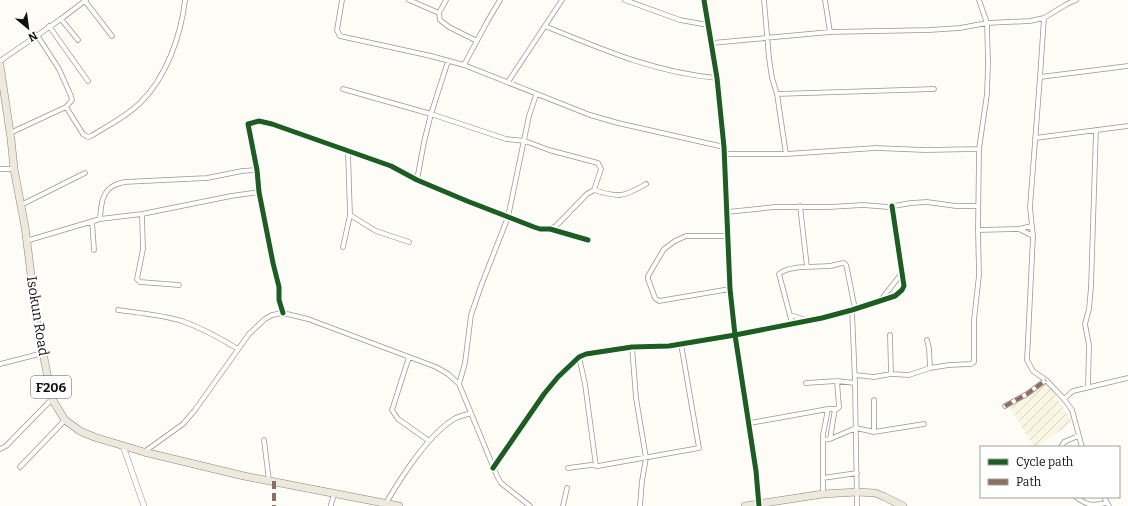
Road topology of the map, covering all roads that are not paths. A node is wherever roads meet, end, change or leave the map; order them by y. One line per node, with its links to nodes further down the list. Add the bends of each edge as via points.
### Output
1 (184, 0): 42 (street, via 181,24 166,65 140,103 88,137 83,134)
2 (342, 0): 29 (street, via 337,30 340,36)
3 (409, 0): 14 (street)
4 (446, 0): 14 (street)
5 (500, 0): 26 (street)
6 (562, 0): 20 (street)
7 (627, 0): 18 (street, via 680,20)
8 (704, 0): 18 (street)
9 (764, 0): 24 (street)
10 (825, 0): 21 (street)
11 (980, 0): 17 (street)
12 (1076, 0): 15 (street)
13 (85, 1): 16 (street); 23 (street)
14 (439, 13): 26 (street, via 440,20 449,27)
15 (1044, 18): 17 (street); 33 (street)
16 (62, 19): 19 (street); 25 (street)
17 (987, 23): 21 (street, via 929,30); 50 (street, via 987,94)
18 (708, 25): 27 (street)
19 (49, 26): 22 (street); 36 (street)
20 (545, 26): 35 (street, via 638,62 694,76); 37 (street)
21 (830, 32): 24 (street)
22 (37, 35): 28 (street); 42 (street, via 59,69 71,96)
23 (112, 36)
24 (768, 38): 27 (street); 40 (street, via 772,78)
25 (78, 40)
26 (477, 41): 31 (street)
27 (712, 43): 35 (street)
28 (0, 61)
29 (448, 61): 31 (street); 43 (street)
30 (0, 65): 34 (main road, Isokun Road / F206)
31 (464, 65): 37 (street)
32 (1128, 66): 33 (street)
33 (1040, 77): 47 (street)
34 (1, 78): 46 (main road, Isokun Road / F206)
35 (717, 78): 49 (street)
36 (88, 81)
37 (508, 82): 41 (street)
38 (343, 89): 43 (street)
39 (934, 89): 40 (street)
40 (777, 94): 53 (street)
41 (536, 95): 48 (street); 49 (street, via 618,123)
42 (66, 107): 46 (street)
43 (431, 114): 48 (street, via 506,139); 58 (street)
44 (1128, 126): 45 (street)
45 (1096, 130): 47 (street); 115 (street, via 1091,287 1085,324 1089,345)
46 (10, 133): 55 (main road, Isokun Road / F206)
47 (1035, 138): 72 (street, via 1030,207)
48 (525, 141): 60 (street, via 598,163 601,169); 69 (street)
49 (724, 147): 52 (street)
50 (979, 149): 53 (street, via 876,148); 65 (street)
51 (348, 152): 56 (street, via 259,121 248,124); 58 (street, via 391,166); 68 (street)
52 (725, 154): 53 (street); 66 (street)
53 (786, 154)
54 (0, 169): 55 (street)
55 (14, 169): 62 (main road, Isokun Road / F206)
56 (257, 170): 61 (street); 70 (street, via 207,178 124,182 115,185 101,200)
57 (85, 173): 62 (street)
58 (417, 180): 69 (street)
59 (646, 184): 60 (street, via 631,193 616,196)
60 (594, 190): 73 (street)
61 (259, 192): 67 (street); 92 (street)
62 (21, 205): 79 (main road, Isokun Road / F206)
63 (800, 206): 64 (street); 66 (street); 83 (street)
64 (892, 206): 65 (street, via 926,202); 84 (street)
65 (978, 206): 74 (street)
66 (727, 212): 76 (street)
67 (142, 214): 70 (street); 85 (street, via 143,249 137,279 140,282)
68 (350, 215): 80 (street, via 376,231); 81 (street)
69 (508, 217): 73 (street, via 540,229); 114 (street, via 471,315 465,363)
70 (100, 219): 71 (street)
71 (92, 221): 79 (street); 82 (street)
72 (1032, 226): 75 (street); 77 (street)
73 (550, 229): 78 (street)
74 (978, 230): 75 (street); 106 (street, via 979,275 974,320 974,362)
75 (1019, 230): 77 (street)
76 (727, 236): 86 (street); 86 (street, via 686,236 675,241 664,249 648,279 655,298 659,301)
77 (1032, 236): 110 (street, via 1027,360 1032,372)
78 (588, 240)
79 (26, 241): 102 (main road, Isokun Road / F206)
80 (409, 242)
81 (343, 247)
82 (94, 250)
83 (807, 267): 91 (street, via 832,266 841,262 846,265); 93 (street, via 786,269 779,274)
84 (902, 273): 87 (street); 88 (street, via 902,290)
85 (180, 285)
86 (730, 289): 97 (street)
87 (890, 291): 88 (street); 89 (street)
88 (888, 299): 89 (street)
89 (880, 301): 91 (street)
90 (118, 310): 101 (street, via 182,321 219,337)
91 (853, 310): 94 (street); 108 (street)
92 (283, 313): 101 (street, via 265,318); 103 (street, via 308,319)
93 (790, 315): 94 (street); 95 (street)
94 (807, 320): 95 (street)
95 (792, 323): 97 (street)
96 (890, 334): 107 (street)
97 (735, 335): 99 (street); 124 (street)
98 (927, 340): 106 (street)
99 (681, 344): 100 (street); 138 (street, via 699,448)
100 (632, 347): 104 (street); 138 (street, via 636,398)
101 (238, 349): 137 (street, via 183,424)
102 (43, 352): 105 (street); 116 (main road, Isokun Road / F206)
103 (409, 357): 114 (street, via 436,367); 132 (street, via 392,410 398,419)
104 (579, 357): 139 (street); 141 (street, via 544,394)
105 (0, 364)
106 (930, 368): 107 (street, via 909,375)
107 (891, 374): 108 (street, via 874,377)
108 (855, 375): 113 (street)
109 (1128, 378): 115 (street)
110 (1046, 380): 117 (street); 119 (street)
111 (837, 381): 112 (street); 113 (street); 120 (street, via 839,407)
112 (806, 383)
113 (855, 383): 126 (street)
114 (459, 384): 122 (street)
115 (1088, 387): 117 (street, via 1073,392)
116 (52, 399): 123 (main road, Isokun Road / F206); 136 (street)
117 (1064, 399): 128 (street, via 1072,410)
118 (874, 400): 127 (street)
119 (1005, 406)
120 (835, 408): 121 (street); 129 (street)
121 (828, 409): 124 (street); 131 (street)
122 (472, 413): 132 (street, via 452,421); 141 (street)
123 (65, 420): 133 (main road, Isokun Road / F206, via 80,431); 140 (street)
124 (750, 423): 153 (street)
125 (924, 424): 127 (street)
126 (856, 428): 127 (street); 129 (street); 143 (street)
127 (874, 432)
128 (1078, 436): 134 (street, via 1067,440); 135 (street)
129 (830, 439): 131 (street)
130 (264, 440): 145 (street)
131 (823, 440): 144 (street)
132 (429, 441): 151 (street, via 401,477)
133 (122, 446): 137 (main road, Isokun Road / F206); 154 (street)
134 (1062, 446)
135 (1082, 446)
136 (0, 449)
137 (144, 452): 145 (main road, Isokun Road / F206)
138 (646, 458): 139 (street); 159 (street)
139 (596, 466): 142 (street)
140 (20, 467)
141 (493, 468): 157 (street, via 501,483)
142 (568, 468)
143 (857, 473): 144 (street); 147 (street)
144 (823, 478): 149 (street)
145 (269, 481): 148 (main road, Isokun Road / F206)
146 (567, 488): 158 (street)
147 (858, 492): 149 (main road); 161 (street); 162 (main road, via 885,497)
148 (334, 493): 151 (main road, Isokun Road / F206); 155 (street)
149 (823, 494): 153 (main road)
150 (1077, 498): 152 (street, via 1089,506)
151 (386, 503): 156 (main road, F206)
152 (1108, 504)
153 (759, 505): 160 (main road)
154 (144, 506)
155 (331, 506)
156 (399, 506)
157 (530, 506)
158 (563, 506)
159 (640, 506)
160 (745, 506)
161 (857, 506)
162 (903, 506)

